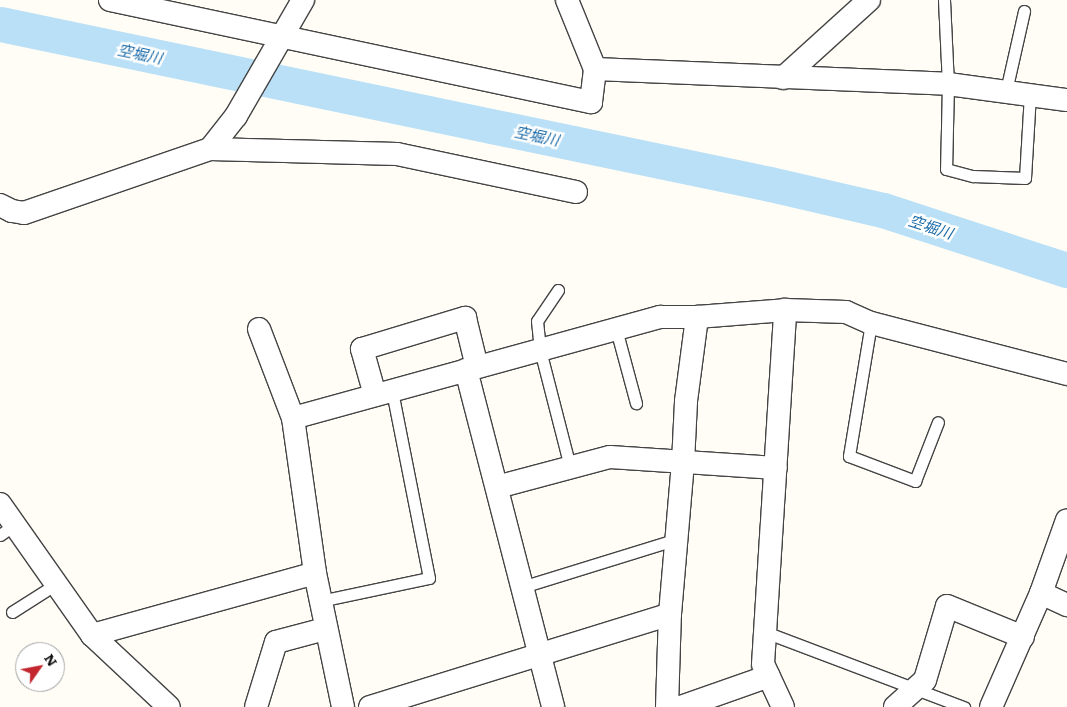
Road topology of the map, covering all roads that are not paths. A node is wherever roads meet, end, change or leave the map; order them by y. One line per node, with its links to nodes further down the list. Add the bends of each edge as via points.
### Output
1 (110, 0): 7 (street)
2 (303, 0): 7 (street)
3 (567, 0): 8 (street)
4 (869, 0): 9 (street)
5 (944, 0): 10 (lane)
6 (1024, 11): 11 (lane)
7 (283, 36): 8 (street, via 591,102); 14 (street, via 239,110)
8 (595, 69): 9 (street)
9 (783, 78): 10 (street)
10 (948, 84): 11 (street); 12 (lane, via 946,169 973,176 1025,178)
11 (1006, 92): 12 (street)
12 (1030, 94): 13 (street)
13 (1067, 100)
14 (210, 149): 15 (street, via 397,154); 16 (street, via 24,213)
15 (576, 192)
16 (0, 205)
17 (558, 290): 23 (lane, via 537,321)
18 (786, 310): 19 (street); 20 (street, via 846,312); 32 (street)
19 (697, 317): 22 (street, via 660,317); 30 (street, via 686,401)
20 (871, 323): 25 (street); 29 (lane, via 849,456 915,481)
21 (259, 329): 28 (street)
22 (616, 329): 23 (street); 27 (lane)
23 (540, 350): 24 (street); 31 (lane)
24 (472, 368): 26 (street); 26 (street, via 465,318 362,349); 33 (street)
25 (1067, 374)
26 (383, 393): 28 (street); 42 (lane, via 428,578)
27 (636, 403)
28 (293, 418): 38 (street)
29 (938, 422)
30 (683, 463): 31 (street, via 610,457); 32 (street); 37 (street)
31 (570, 468): 33 (street)
32 (776, 468): 47 (street)
33 (497, 488): 40 (street)
34 (0, 504): 36 (street)
35 (1067, 520): 41 (street)
36 (7, 530): 39 (street)
37 (677, 539): 40 (lane); 45 (street)
38 (315, 573): 42 (street); 48 (street)
39 (56, 584): 44 (lane); 48 (street)
40 (522, 587): 50 (street)
41 (1041, 593): 43 (street); 49 (street)
42 (320, 602): 46 (street)
43 (1067, 605)
44 (12, 612)
45 (670, 614): 50 (street); 58 (street)
46 (325, 629): 54 (street, via 276,642); 55 (street)
47 (765, 632): 51 (street, via 764,664); 52 (lane)
48 (92, 635): 53 (street)
49 (1022, 637): 52 (street, via 947,606 925,680); 63 (street)
50 (539, 653): 56 (street); 57 (street)
51 (769, 676): 59 (street); 60 (street)
52 (915, 689): 61 (street); 62 (lane)
53 (169, 707)
54 (256, 707)
55 (343, 707)
56 (370, 707)
57 (553, 707)
58 (667, 707)
59 (681, 707)
60 (783, 707)
61 (895, 707)
62 (964, 707)
63 (991, 707)

